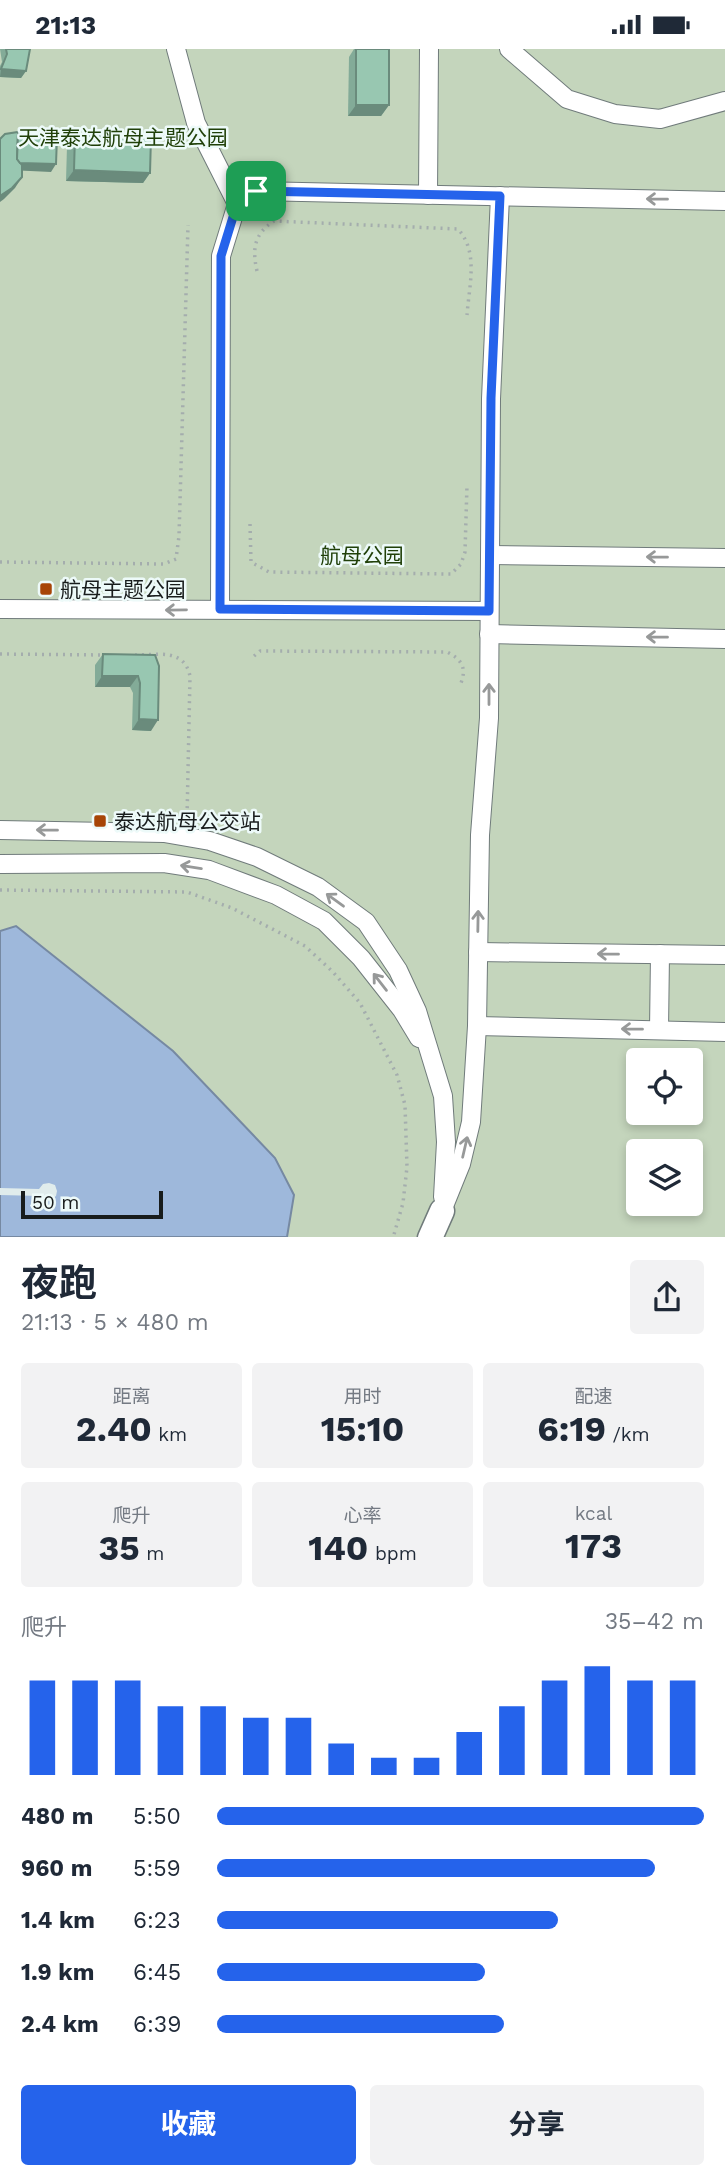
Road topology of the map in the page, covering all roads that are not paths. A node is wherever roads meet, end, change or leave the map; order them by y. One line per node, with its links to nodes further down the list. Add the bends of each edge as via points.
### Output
1 (176, 49): 8 (street, via 196,123)
2 (429, 49): 5 (street)
3 (509, 49): 4 (street, via 567,99 615,114 660,118)
4 (725, 101)
5 (428, 195): 6 (street); 8 (street, via 256,191)
6 (500, 196): 7 (street, one-way to 6); 9 (street)
7 (725, 201)
8 (237, 204): 12 (street, via 221,256)
9 (490, 555): 10 (street, one-way to 9); 13 (street)
10 (725, 558)
11 (0, 608): 12 (street, one-way to 11)
12 (220, 609): 13 (street)
13 (489, 611): 14 (street)
14 (489, 634): 15 (street, one-way to 14); 18 (street, one-way to 14)
15 (725, 639)
16 (0, 830): 24 (street, one-way to 16, via 417,1011 398,970 366,922 318,887 257,857 190,836)
17 (0, 864): 24 (street, one-way to 17, via 402,1010 361,958 324,921 276,895 209,870 164,863)
18 (478, 952): 19 (street, one-way to 18); 21 (street)
19 (660, 954): 20 (street); 22 (street)
20 (725, 955)
21 (477, 1026): 22 (street, one-way to 21); 25 (street, one-way to 21, via 471,1122)
22 (659, 1030): 23 (street)
23 (725, 1032)
24 (431, 1059): 25 (street, via 443,1096)
25 (442, 1212): 26 (main road)
26 (430, 1237)

